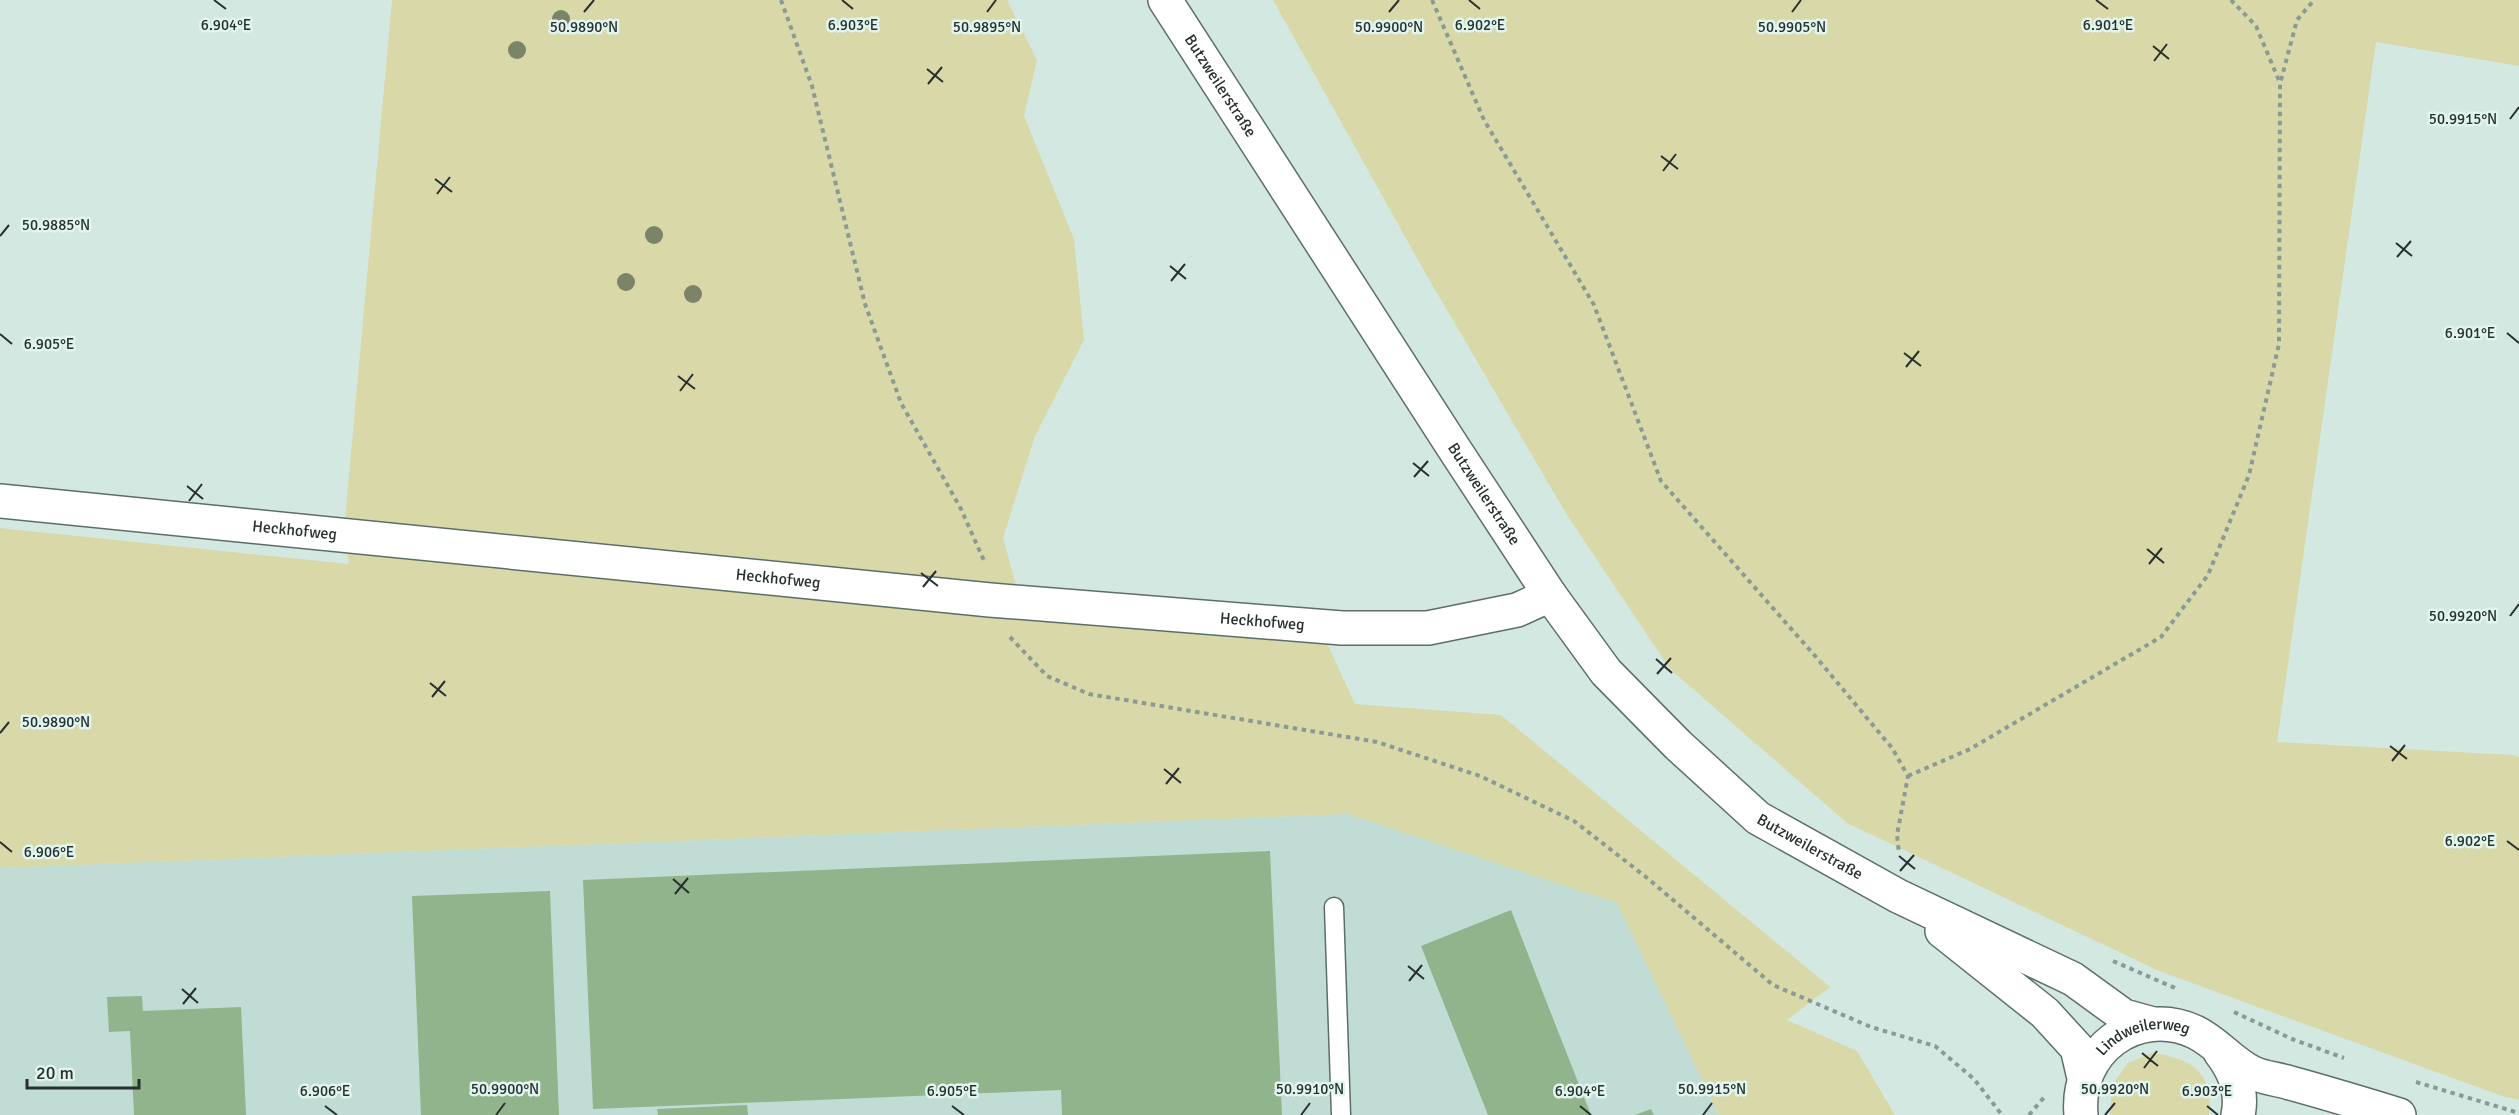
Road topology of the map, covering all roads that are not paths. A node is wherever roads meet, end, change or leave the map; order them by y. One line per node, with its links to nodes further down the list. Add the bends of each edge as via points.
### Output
1 (1165, 0): 3 (street, Butzweilerstraße)
2 (0, 501): 3 (street, Heckhofweg, via 990,600 1342,628 1428,628 1517,610)
3 (1550, 595): 4 (street, Butzweilerstraße, via 1606,672 1758,818)
4 (1898, 896): 6 (street, Butzweilerstraße, via 2073,979 2124,1016); 8 (street, Butzweilerstraße, via 2045,1013 2077,1048)
5 (1334, 907): 9 (lane)
6 (2153, 1024): 7 (street, Lindweilerweg, via 2175,1025 2197,1033); 8 (street, Lindweilerweg, via 2131,1029 2111,1040 2095,1057)
7 (2215, 1046): 10 (street, Lindweilerweg, via 2229,1063 2238,1084); 11 (street, Lindweilerweg, via 2251,1072)
8 (2078, 1102)
9 (1341, 1115)
10 (2238, 1115)
11 (2399, 1115)

